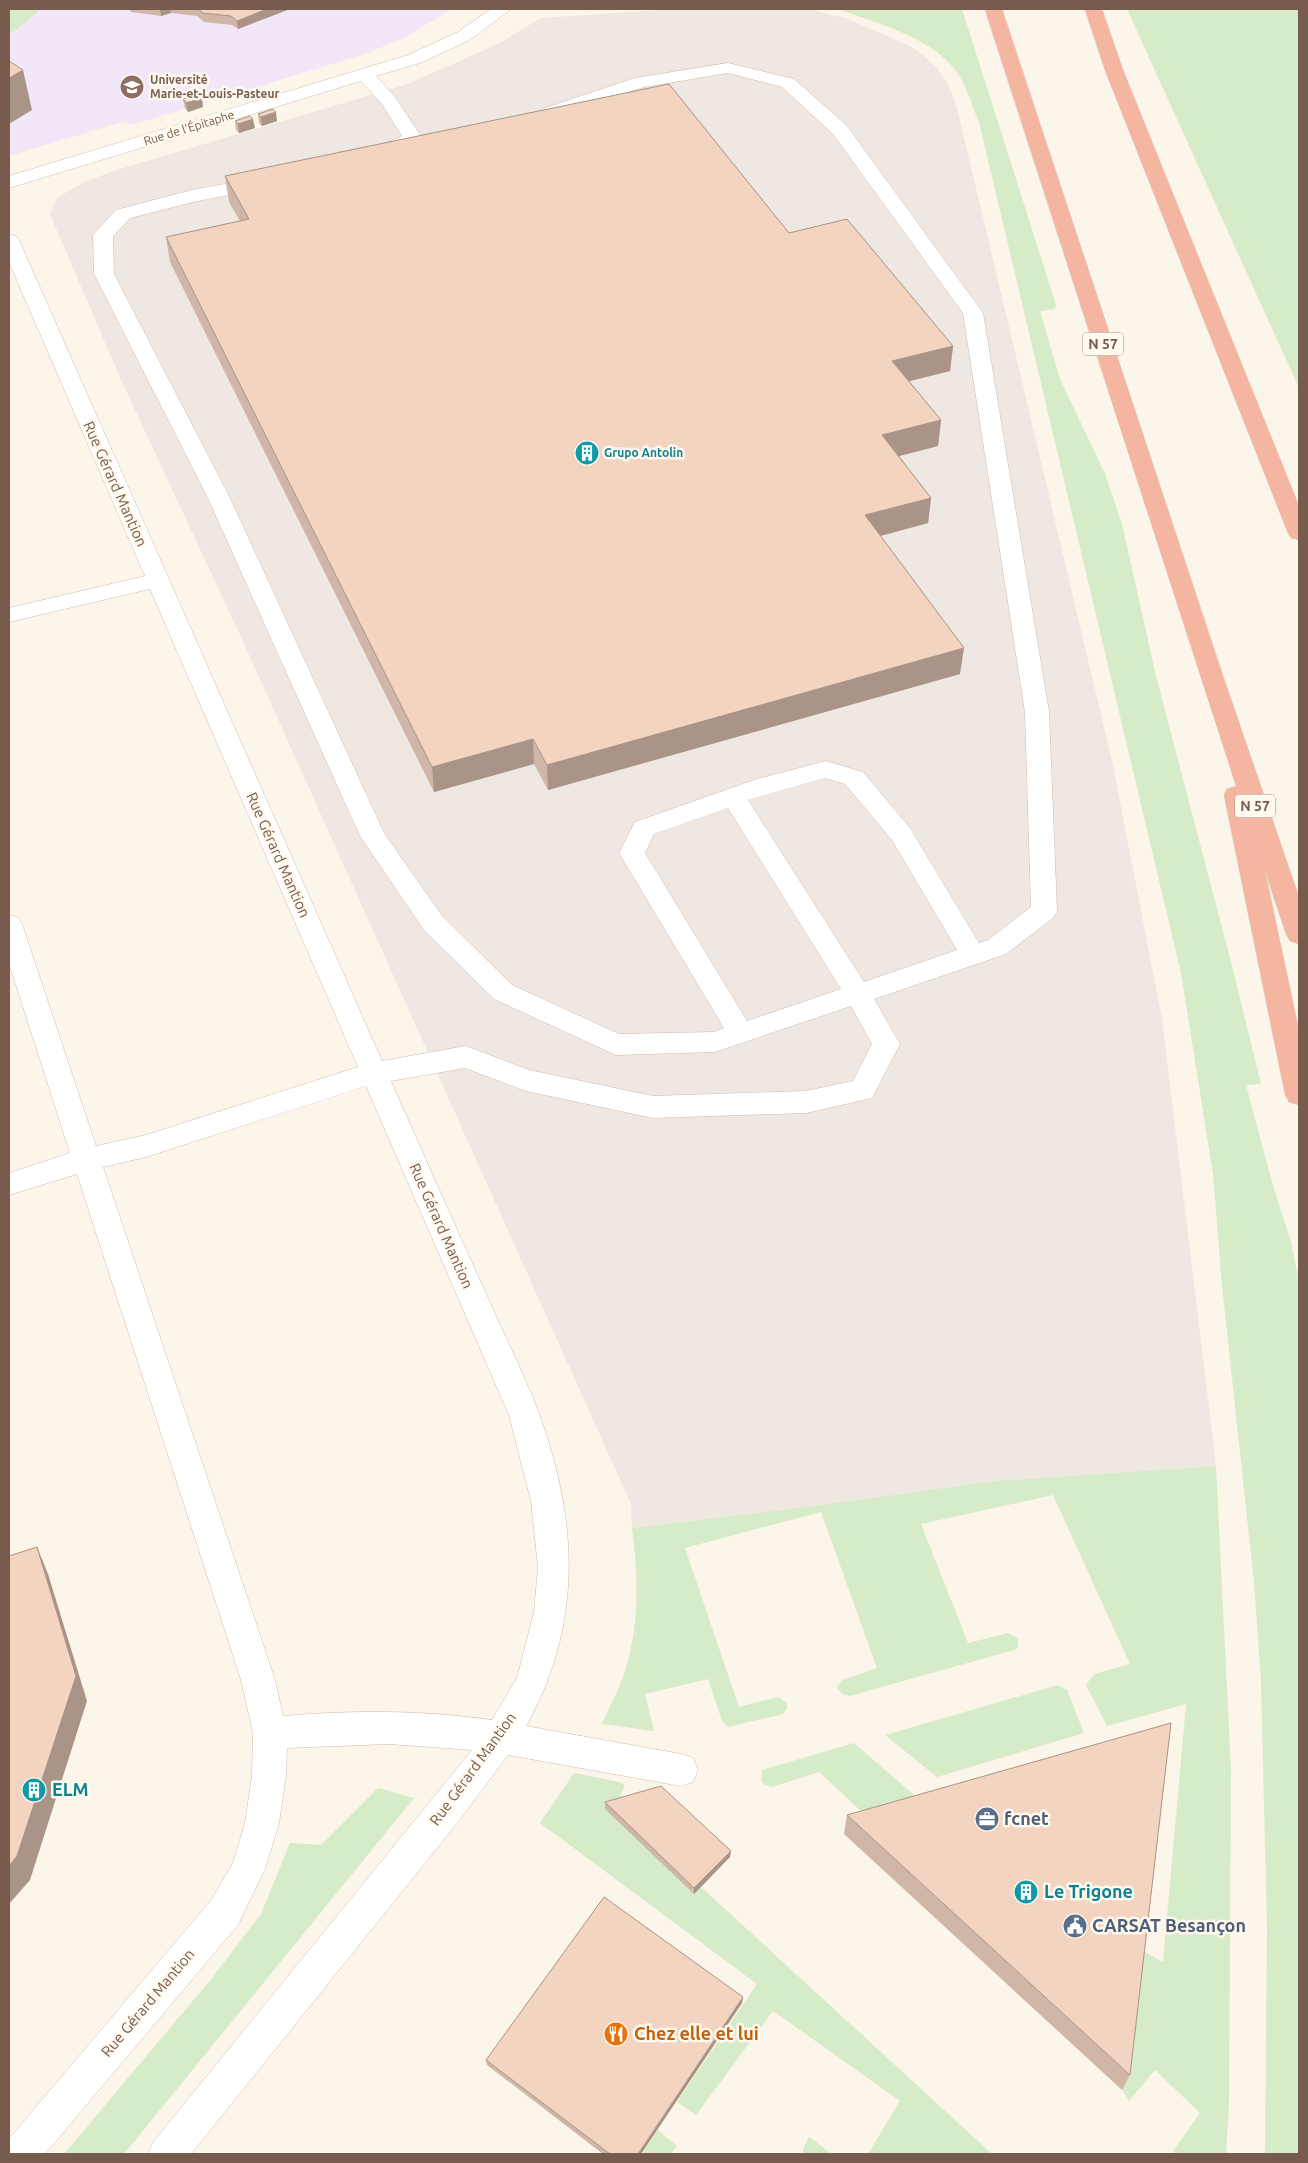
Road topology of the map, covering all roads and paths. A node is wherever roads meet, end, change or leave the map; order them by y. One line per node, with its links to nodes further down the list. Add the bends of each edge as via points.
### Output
1 (502, 9): 4 (street, Rue de l'Épitaphe, via 464,36 414,59)
2 (993, 9): 13 (highway, N 57)
3 (1092, 9): 10 (highway)
4 (364, 74): 6 (street, via 423,137); 8 (street, Rue de l'Épitaphe)
5 (528, 120): 17 (street, via 641,82 728,68 788,84 840,130 973,313 1037,712 1044,911 997,947)
6 (366, 161)
7 (280, 180): 19 (street, via 192,196 123,214 103,235 104,274 218,496 374,836 433,923 503,992 616,1045 715,1042)
8 (9, 182)
9 (9, 240): 11 (street, Rue Gérard Mantion)
10 (1299, 533)
11 (157, 580): 12 (street); 20 (street, Rue Gérard Mantion)
12 (9, 615)
13 (1212, 679): 16 (highway, N 57); 21 (highway)
14 (733, 796): 17 (street, via 826,769 854,778 901,834); 18 (street); 19 (street, via 644,828 632,853)
15 (9, 924): 22 (street, Rue Gérard Mantion)
16 (1299, 934)
17 (973, 955): 18 (street)
18 (858, 994): 19 (street); 20 (street, via 886,1044 862,1090 806,1102 653,1107 526,1080 466,1057)
19 (741, 1034)
20 (374, 1073): 22 (street, via 146,1146); 25 (street, Rue Gérard Mantion, via 524,1414 545,1484 554,1547 553,1592 546,1632 530,1686)
21 (1299, 1094)
22 (85, 1160): 23 (street); 24 (street, Rue Gérard Mantion, via 258,1680)
23 (9, 1184)
24 (270, 1733): 25 (street, via 375,1727); 27 (street, Rue Gérard Mantion, via 269,1776 262,1823 248,1869 225,1912)
25 (499, 1738): 26 (street); 28 (street, Rue Gérard Mantion)
26 (681, 1770)
27 (21, 2154)
28 (167, 2154)

